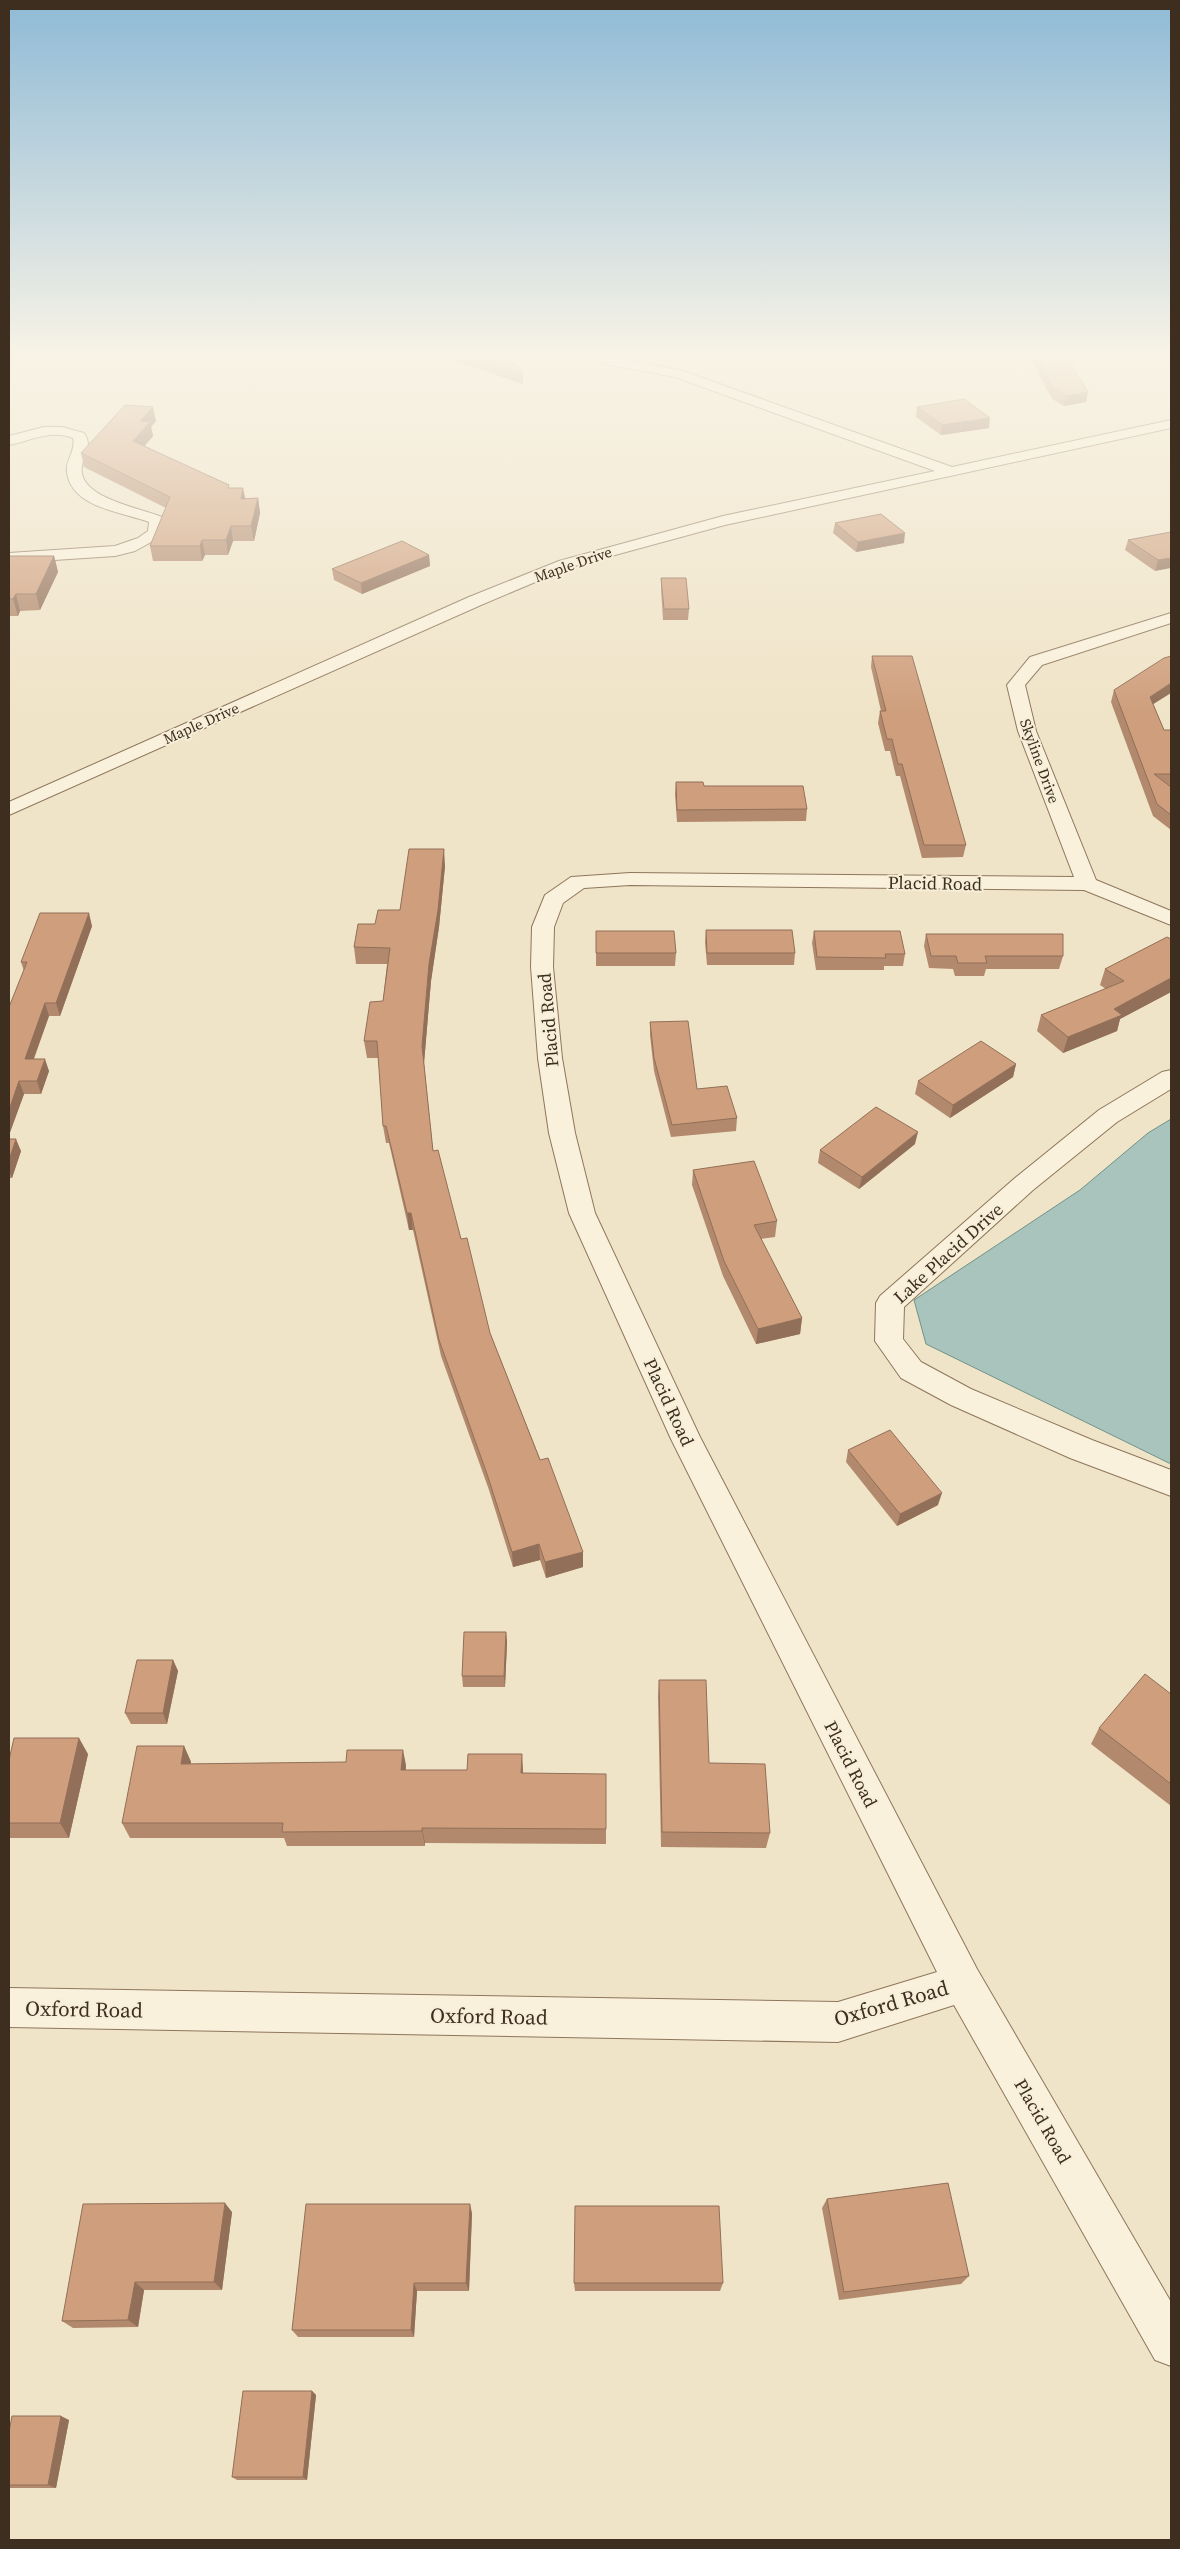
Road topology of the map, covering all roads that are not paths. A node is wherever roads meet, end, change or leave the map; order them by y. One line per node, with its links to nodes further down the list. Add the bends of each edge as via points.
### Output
1 (75, 473): 3 (street, via 78,484 87,494 104,503 157,520 156,533 127,549)
2 (946, 473): 5 (street, Maple Drive, via 723,521 565,564)
3 (9, 558)
4 (1171, 618): 6 (street, Skyline Drive, via 1036,661 1016,685 1027,731)
5 (9, 809)
6 (1087, 884): 7 (street); 10 (street, Placid Road, via 630,879 580,882 553,900 543,927 542,967 550,1058 562,1133 582,1213 686,1439)
7 (1171, 919)
8 (1171, 1078): 9 (street, Lake Placid Drive, via 1108,1116 1024,1184 890,1303 889,1342 911,1370 962,1397)
9 (1171, 1483)
10 (963, 1983): 11 (street, Oxford Road, via 838,2022); 12 (street, Placid Road)
11 (9, 2008)
12 (1171, 2344)

